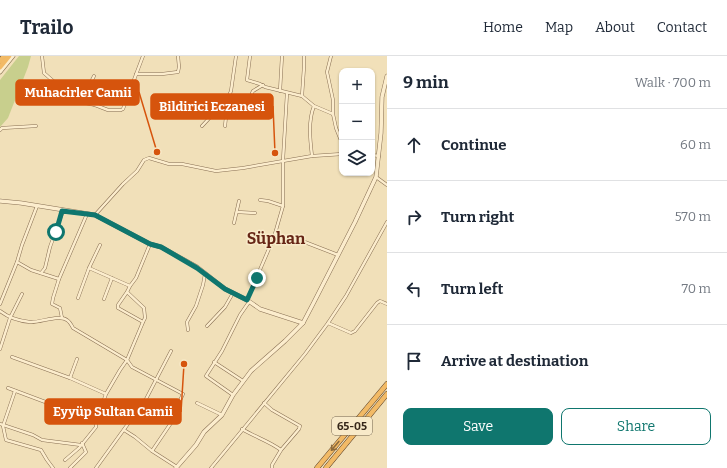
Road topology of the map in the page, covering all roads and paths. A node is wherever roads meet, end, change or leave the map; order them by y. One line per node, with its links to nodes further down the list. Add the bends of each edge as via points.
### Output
1 (2, 56): 12 (highway)
2 (8, 56): 13 (highway)
3 (13, 56): 14 (street)
4 (42, 56): 24 (street, via 46,75 76,101)
5 (143, 56): 15 (street)
6 (178, 56): 15 (street, via 178,72)
7 (236, 56): 23 (street)
8 (250, 56): 18 (street, via 247,80)
9 (282, 56): 19 (street)
10 (304, 56): 22 (street)
11 (330, 56): 26 (street, via 327,72)
12 (0, 61)
13 (0, 67)
14 (0, 72)
15 (136, 74): 24 (street, via 121,110 108,110)
16 (94, 76): 24 (street, via 92,80 95,85)
17 (387, 76): 35 (street, via 382,97)
18 (263, 85): 19 (street); 20 (street)
19 (280, 91): 21 (street)
20 (252, 93)
21 (287, 93): 22 (street); 36 (street)
22 (302, 96): 25 (street)
23 (228, 98): 28 (street); 29 (street)
24 (95, 105)
25 (314, 106): 26 (street); 34 (street, via 310,135)
26 (333, 114): 31 (street)
27 (36, 126): 30 (street)
28 (202, 126)
29 (225, 126)
30 (0, 130)
31 (341, 140)
32 (339, 154): 34 (street)
33 (375, 155): 35 (street)
34 (312, 156): 36 (street)
35 (379, 156): 37 (street)
36 (283, 160): 43 (street); 48 (street, via 216,171 148,158)
37 (376, 177): 38 (street); 54 (street)
38 (387, 185)
39 (0, 200): 42 (street)
40 (260, 200): 43 (street)
41 (239, 201): 45 (street)
42 (37, 206): 44 (street); 55 (street)
43 (283, 206): 67 (street, via 274,237)
44 (62, 211): 47 (street); 57 (street, via 45,268)
45 (237, 212): 46 (street); 50 (street)
46 (255, 213)
47 (87, 214): 48 (street); 60 (street)
48 (95, 215): 52 (street)
49 (387, 222): 75 (street)
50 (234, 223)
51 (302, 241): 54 (street)
52 (150, 244): 58 (street, via 161,247); 61 (street)
53 (100, 245): 56 (street)
54 (338, 255): 74 (street)
55 (17, 262): 57 (street); 68 (street)
56 (88, 268): 59 (street); 65 (street)
57 (41, 273): 60 (street)
58 (204, 274): 63 (street); 77 (street, via 204,285 187,322)
59 (112, 278): 61 (street); 66 (street)
60 (59, 279): 72 (street, via 52,304 60,308)
61 (130, 286): 62 (street)
62 (128, 292): 73 (street, via 144,308); 73 (street, via 118,308)
63 (233, 293): 67 (street); 76 (street, via 225,307)
64 (22, 294): 71 (street)
65 (78, 298)
66 (104, 299)
67 (248, 301): 74 (street, via 260,309); 83 (street)
68 (0, 304)
69 (387, 304): 75 (street, via 380,301 351,333)
70 (0, 312): 71 (street)
71 (10, 318): 72 (street, via 30,322); 78 (street)
72 (62, 318): 82 (street, via 73,328)
73 (143, 322): 82 (street)
74 (303, 323): 86 (street, via 251,371)
75 (328, 323): 94 (street)
76 (207, 326)
77 (188, 330)
78 (0, 349)
79 (171, 352): 85 (street)
80 (12, 357): 84 (street)
81 (77, 359): 84 (street)
82 (128, 360): 85 (street, via 132,367); 90 (street)
83 (214, 362): 86 (street); 92 (street, via 206,376)
84 (70, 378): 90 (street)
85 (156, 380): 100 (street); 103 (street, via 183,394 173,420)
86 (244, 381): 92 (street)
87 (387, 384): 111 (highway, 65-05, one-way to 111)
88 (8, 388): 89 (street)
89 (15, 391): 96 (street); 98 (street)
90 (106, 394): 96 (street)
91 (387, 394): 112 (highway, 65-05)
92 (233, 395): 95 (street)
93 (197, 403): 95 (street)
94 (264, 403): 99 (street); 102 (street, via 300,426)
95 (222, 414): 105 (street)
96 (96, 421): 101 (street, via 96,427)
97 (0, 424): 98 (street)
98 (4, 426): 101 (street, via 42,440); 106 (street, via 6,440 41,450)
99 (242, 429): 102 (street); 109 (street)
100 (124, 430): 103 (street); 108 (street)
101 (82, 444): 104 (street); 107 (street, via 86,452)
102 (281, 450): 110 (street)
103 (152, 451): 105 (street)
104 (66, 460)
105 (176, 467)
106 (53, 468)
107 (70, 468)
108 (96, 468)
109 (211, 468)
110 (272, 468)
111 (317, 468)
112 (326, 468)

